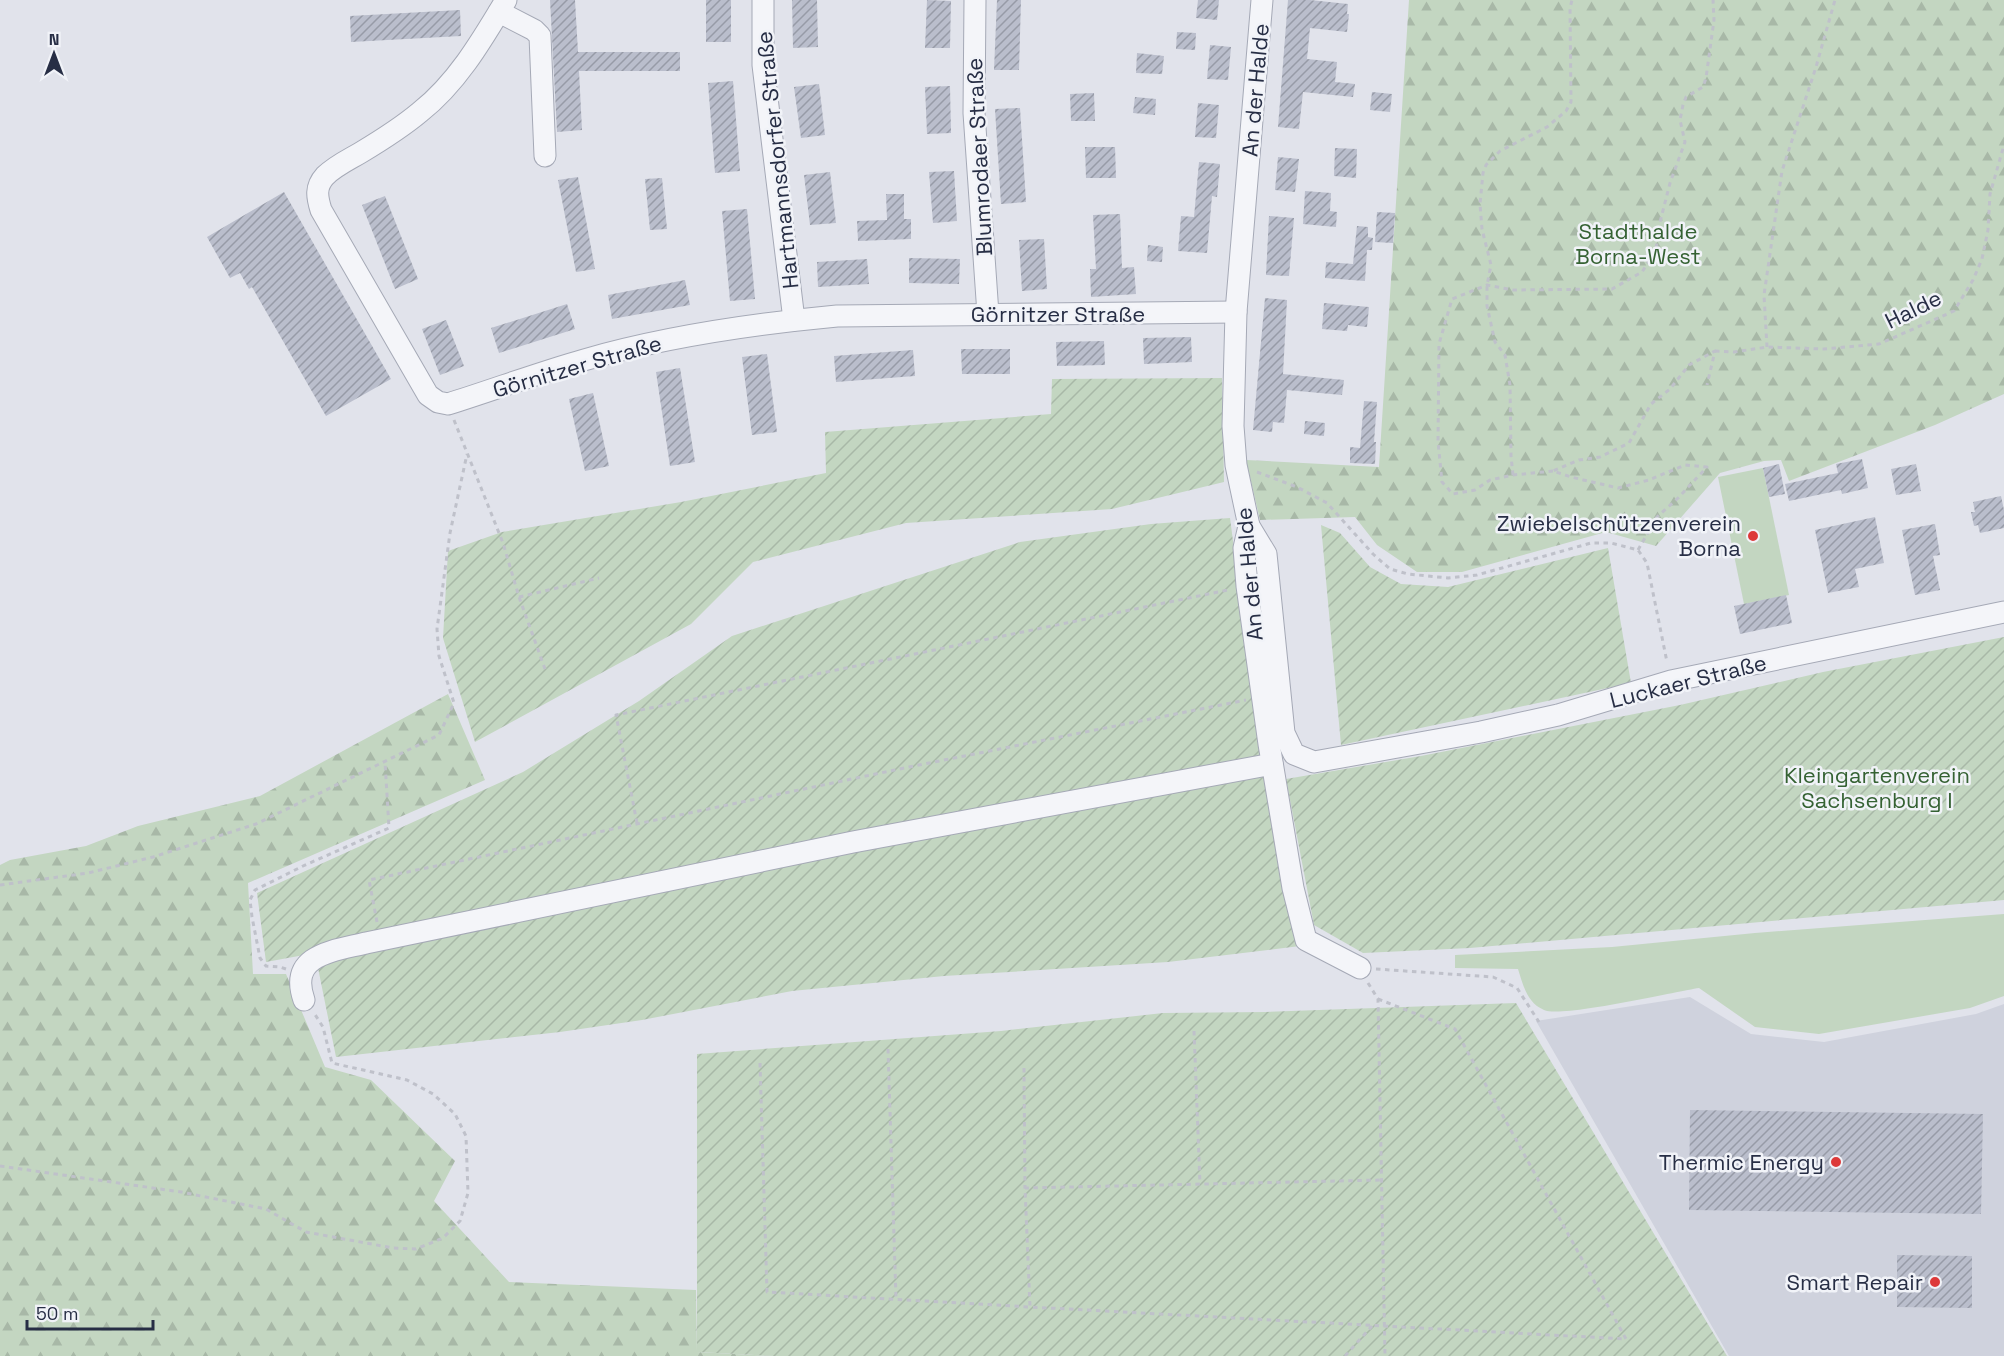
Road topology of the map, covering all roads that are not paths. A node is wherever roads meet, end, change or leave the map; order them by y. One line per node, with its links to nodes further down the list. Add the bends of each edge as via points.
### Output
1 (763, 0): 8 (street, Hartmannsdorfer Straße, via 763,65)
2 (975, 0): 7 (street, Blumrodaer Straße, via 974,113)
3 (1263, 0): 6 (street, An der Halde)
4 (502, 6): 5 (street, via 540,36); 8 (street, Görnitzer Straße, via 474,52 444,89 422,111 332,170 320,183 317,195 321,210 428,395 448,405 633,347)
5 (545, 156)
6 (1236, 312): 7 (street, Görnitzer Straße); 9 (street, An der Halde, via 1233,426 1236,465)
7 (987, 314): 8 (street, Görnitzer Straße)
8 (794, 320)
9 (1249, 526): 10 (street, Luckaer Straße, via 1266,554 1284,733 1293,754 1314,762 1558,715 1671,681); 11 (street, An der Halde, via 1244,548)
10 (2004, 612)
11 (1272, 764): 12 (street, An der Halde, via 1306,940); 13 (street, via 853,842 380,940 319,955 301,977)
12 (1360, 968)
13 (304, 1000)

